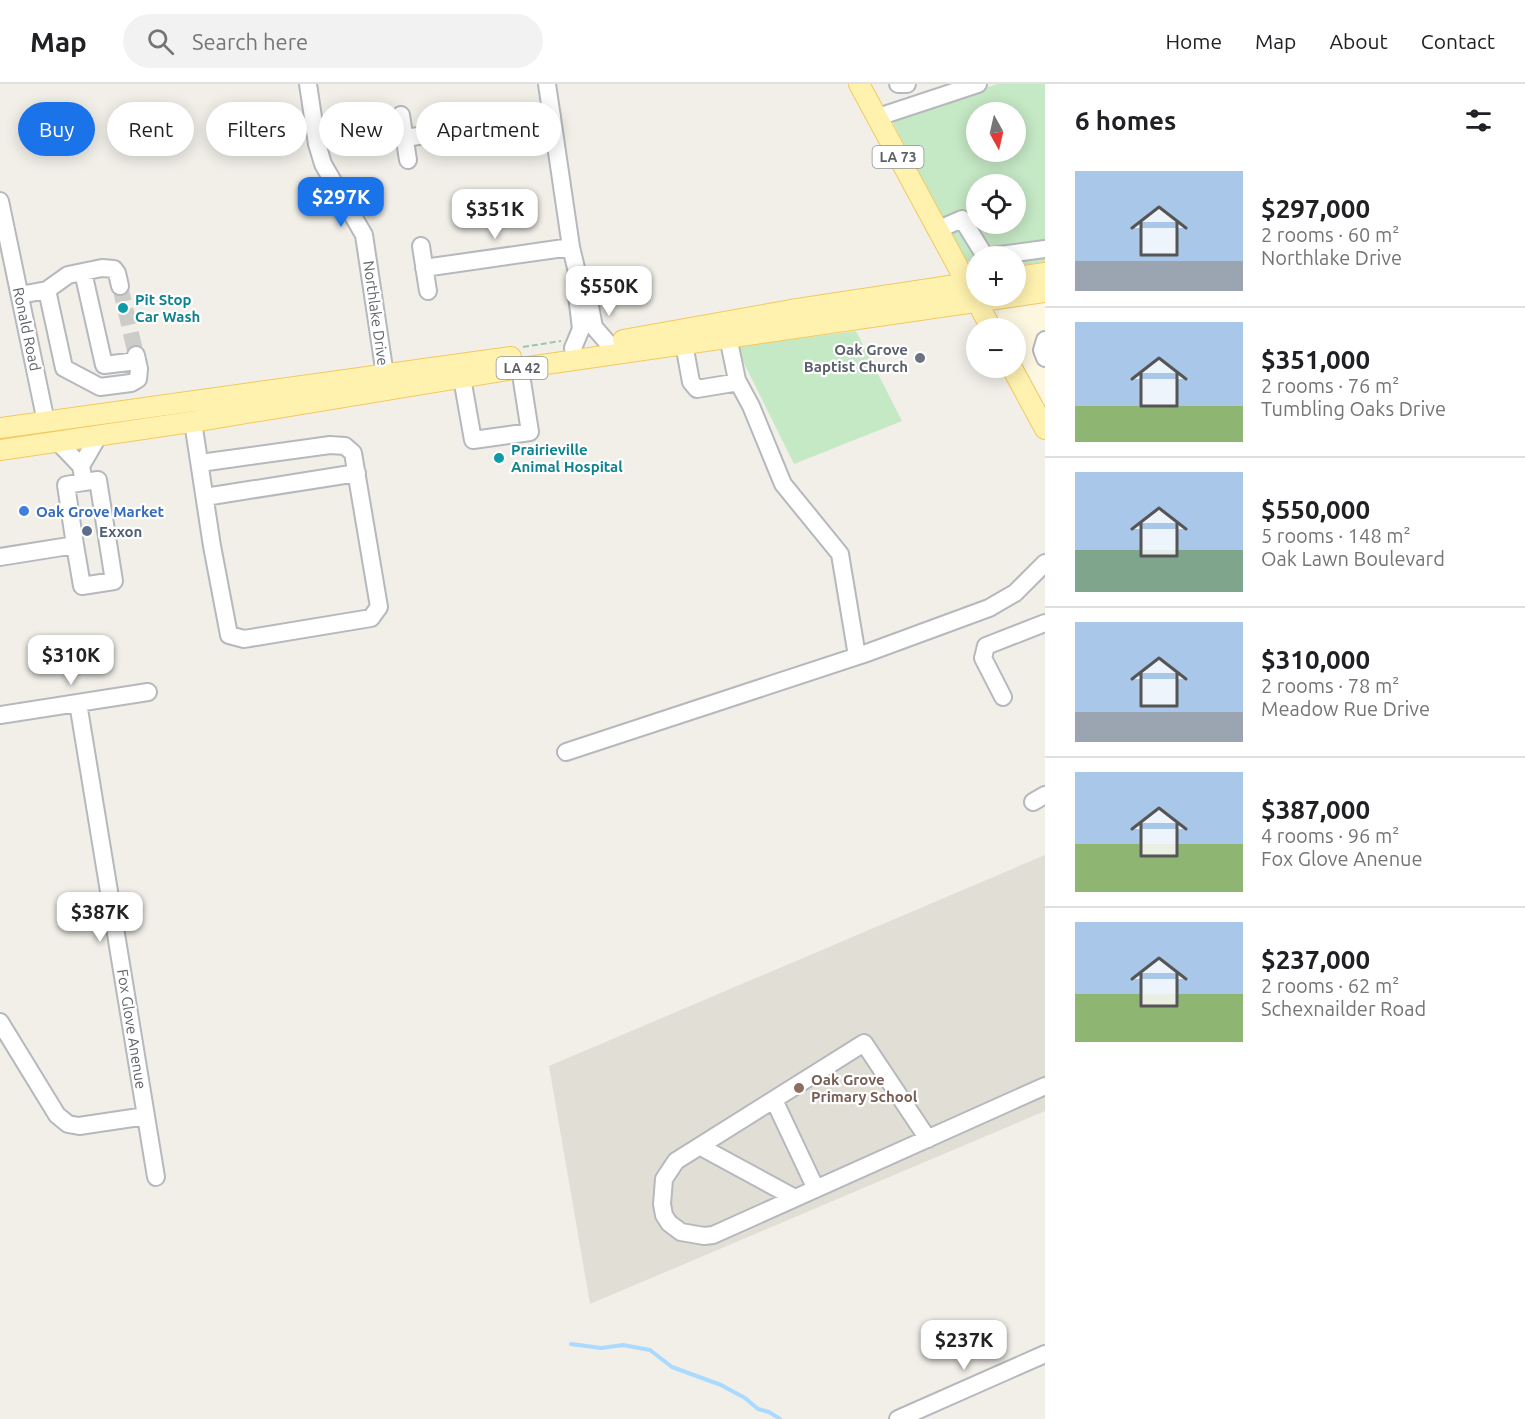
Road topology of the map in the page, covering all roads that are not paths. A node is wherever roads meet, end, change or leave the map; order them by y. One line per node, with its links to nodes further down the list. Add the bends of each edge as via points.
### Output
1 (308, 84): 43 (street, Northlake Drive, via 323,164 364,235)
2 (547, 84): 8 (street)
3 (859, 84): 9 (main road, LA 73)
4 (898, 84): 5 (street)
5 (906, 84)
6 (978, 84): 7 (street)
7 (958, 87): 9 (street)
8 (550, 102)
9 (878, 117): 16 (main road, LA 73)
10 (404, 132): 12 (street)
11 (416, 136): 12 (street)
12 (405, 138): 14 (street)
13 (558, 156): 19 (street)
14 (408, 160)
15 (0, 201): 34 (street, Ronald Road)
16 (937, 230): 18 (street, via 962,219); 25 (main road, LA 73)
17 (421, 246): 22 (street)
18 (979, 246)
19 (571, 247): 22 (street); 35 (street, via 580,285 587,292)
20 (1045, 249): 21 (street)
21 (1026, 252)
22 (424, 268): 30 (street)
23 (83, 272): 27 (street, via 114,269); 28 (street, via 68,275); 28 (street, via 104,365 136,358 140,374 135,382 100,387 64,368)
24 (1045, 273): 26 (main road)
25 (966, 276)
26 (1026, 276)
27 (120, 286)
28 (47, 290): 34 (street)
29 (966, 290): 38 (main road, LA 42, via 780,312)
30 (428, 291)
31 (966, 291): 36 (main road, LA 42)
32 (1026, 291): 33 (main road, LA 42)
33 (1045, 292)
34 (20, 295): 47 (street, Ronald Road)
35 (586, 320): 38 (street); 40 (street)
36 (728, 337): 39 (main road, LA 42); 46 (street)
37 (1045, 340): 41 (street)
38 (607, 342): 40 (main road, LA 42)
39 (684, 344): 42 (main road, LA 42); 46 (street, via 694,387)
40 (573, 348): 43 (main road, LA 42)
41 (1045, 358)
42 (520, 369): 44 (main road, LA 42); 44 (street, via 530,432 473,440)
43 (385, 375): 47 (main road, LA 42)
44 (462, 378): 48 (main road, LA 42)
45 (1017, 378): 50 (main road)
46 (737, 380): 63 (street, via 752,406 783,484 840,554)
47 (46, 422): 49 (main road, LA 42); 52 (main road, via 38,434)
48 (193, 422): 51 (main road, LA 42); 55 (street)
49 (0, 428)
50 (1045, 429)
51 (99, 435): 53 (main road, LA 42); 57 (street)
52 (0, 439)
53 (57, 441): 54 (main road, LA 42); 57 (street)
54 (0, 450)
55 (200, 463): 56 (street, via 330,445 345,446 354,453); 58 (street)
56 (357, 473): 58 (street); 58 (street, via 379,607 375,614 371,618 244,639 229,635)
57 (82, 474): 59 (street, via 66,485); 59 (street, via 98,480 114,581 82,586)
58 (205, 497)
59 (75, 545): 60 (street)
60 (0, 557)
61 (1045, 563): 63 (street, via 1016,593 989,608)
62 (1045, 623): 65 (street, via 986,646 983,658)
63 (857, 657): 68 (street)
64 (148, 692): 66 (street)
65 (1003, 697)
66 (78, 703): 67 (street); 72 (street, Fox Glove Anenue)
67 (0, 715)
68 (566, 752)
69 (0, 1022): 72 (street, via 57,1115 68,1124 79,1126)
70 (1045, 1086): 73 (street)
71 (774, 1100): 73 (street, via 864,1043); 74 (street); 76 (street)
72 (146, 1116): 75 (street, Fox Glove Anenue)
73 (928, 1139): 76 (street)
74 (701, 1147): 77 (street); 77 (street, via 676,1161 663,1179 664,1215 681,1232 693,1236 713,1234)
75 (156, 1177)
76 (816, 1189): 77 (street)
77 (795, 1198)
78 (1045, 1354): 79 (street)
79 (898, 1419)

